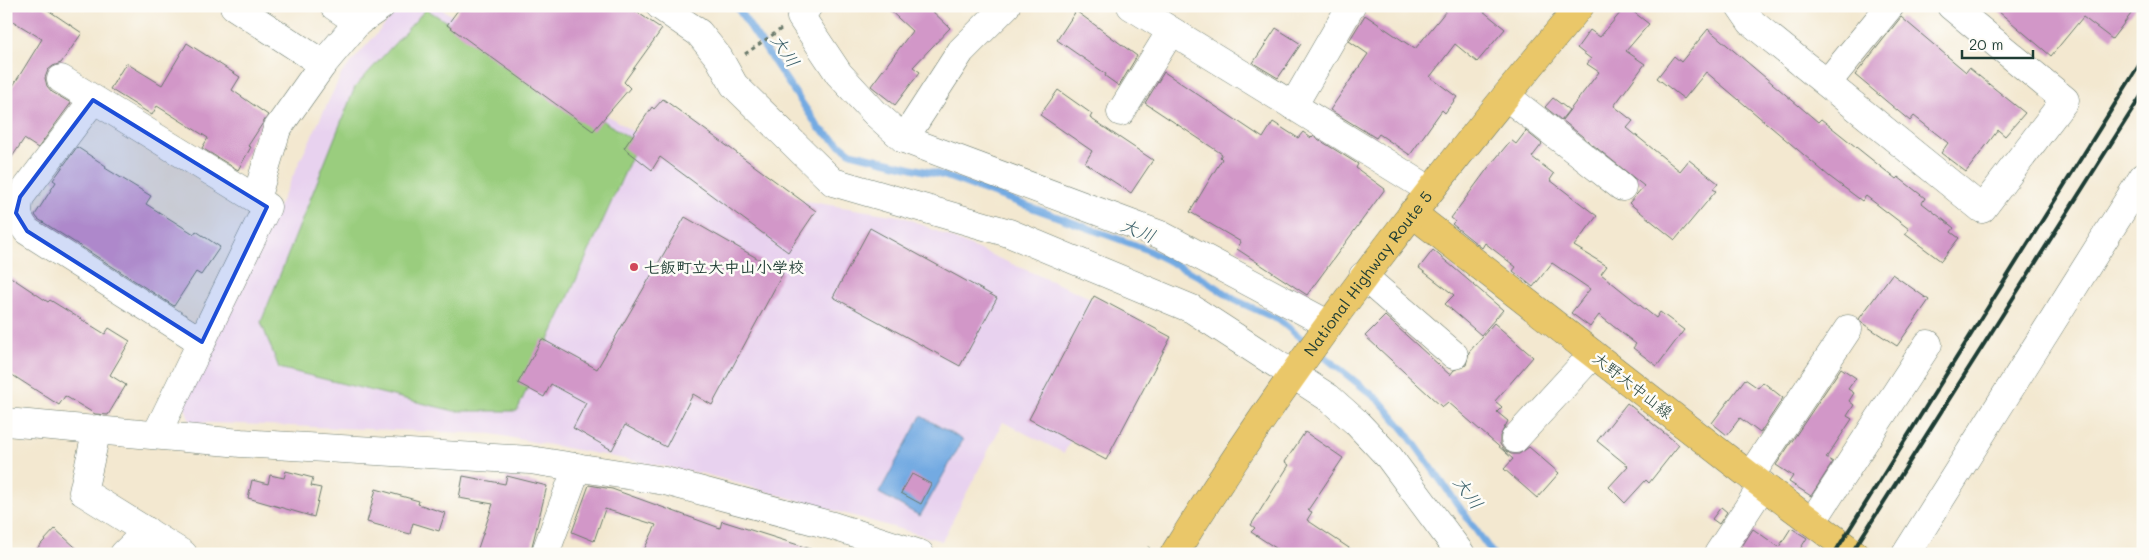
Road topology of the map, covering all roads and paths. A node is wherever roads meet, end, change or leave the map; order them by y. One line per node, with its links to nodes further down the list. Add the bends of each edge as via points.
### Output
1 (234, 6): 17 (street)
2 (334, 6): 13 (street)
3 (381, 6): 13 (street)
4 (660, 6): 37 (street, via 699,33 719,58 734,85 833,182 1009,234 1183,305)
5 (808, 6): 24 (street, via 801,17 839,74)
6 (1006, 6): 24 (street, via 961,51)
7 (1130, 6): 15 (street)
8 (1351, 6): 22 (street)
9 (1580, 6): 20 (main road, National Highway Route 5)
10 (1740, 6): 19 (street, via 1751,22)
11 (1890, 6): 19 (street)
12 (1951, 6): 19 (street, via 2065,100 1982,209)
13 (358, 22): 17 (street)
14 (781, 30): 16 (path)
15 (1171, 31): 22 (street); 23 (street)
16 (745, 52)
17 (323, 64): 28 (street, via 277,129)
18 (61, 79): 21 (street)
19 (1827, 84)
20 (1506, 96): 26 (street); 27 (main road, National Highway Route 5)
21 (93, 100): 28 (street); 33 (street, via 20,197 16,213 27,231)
22 (1293, 106): 27 (street)
23 (1121, 112)
24 (904, 139): 31 (street, via 1161,235)
25 (2143, 177): 54 (street)
26 (1622, 188)
27 (1430, 190): 29 (main road, National Highway Route 5)
28 (256, 199): 33 (street, via 267,206)
29 (1412, 213): 30 (main road, National Highway Route 5); 35 (main road, 大野大中山線)
30 (1363, 276): 31 (main road, National Highway Route 5); 36 (street)
31 (1324, 328): 37 (main road, National Highway Route 5)
32 (1848, 329): 43 (street)
33 (202, 342): 40 (street)
34 (1928, 344): 44 (street)
35 (1593, 354): 41 (street); 43 (main road, 大野大中山線)
36 (1454, 355)
37 (1297, 368): 50 (main road, National Highway Route 5, via 1229,464); 51 (street, via 1389,457)
38 (6, 422): 39 (street)
39 (97, 429): 40 (street); 45 (street, via 83,492)
40 (156, 435): 42 (street, via 530,460)
41 (1515, 440)
42 (577, 467): 48 (street); 49 (street, via 666,481 832,526)
43 (1757, 480): 44 (main road, 大野大中山線); 52 (street)
44 (1812, 522): 53 (main road, 大野大中山線)
45 (146, 531): 46 (street); 47 (street)
46 (124, 554)
47 (183, 554)
48 (545, 554)
49 (920, 554)
50 (1174, 554)
51 (1461, 554)
52 (1718, 554)
53 (1855, 554)
54 (1906, 554)

